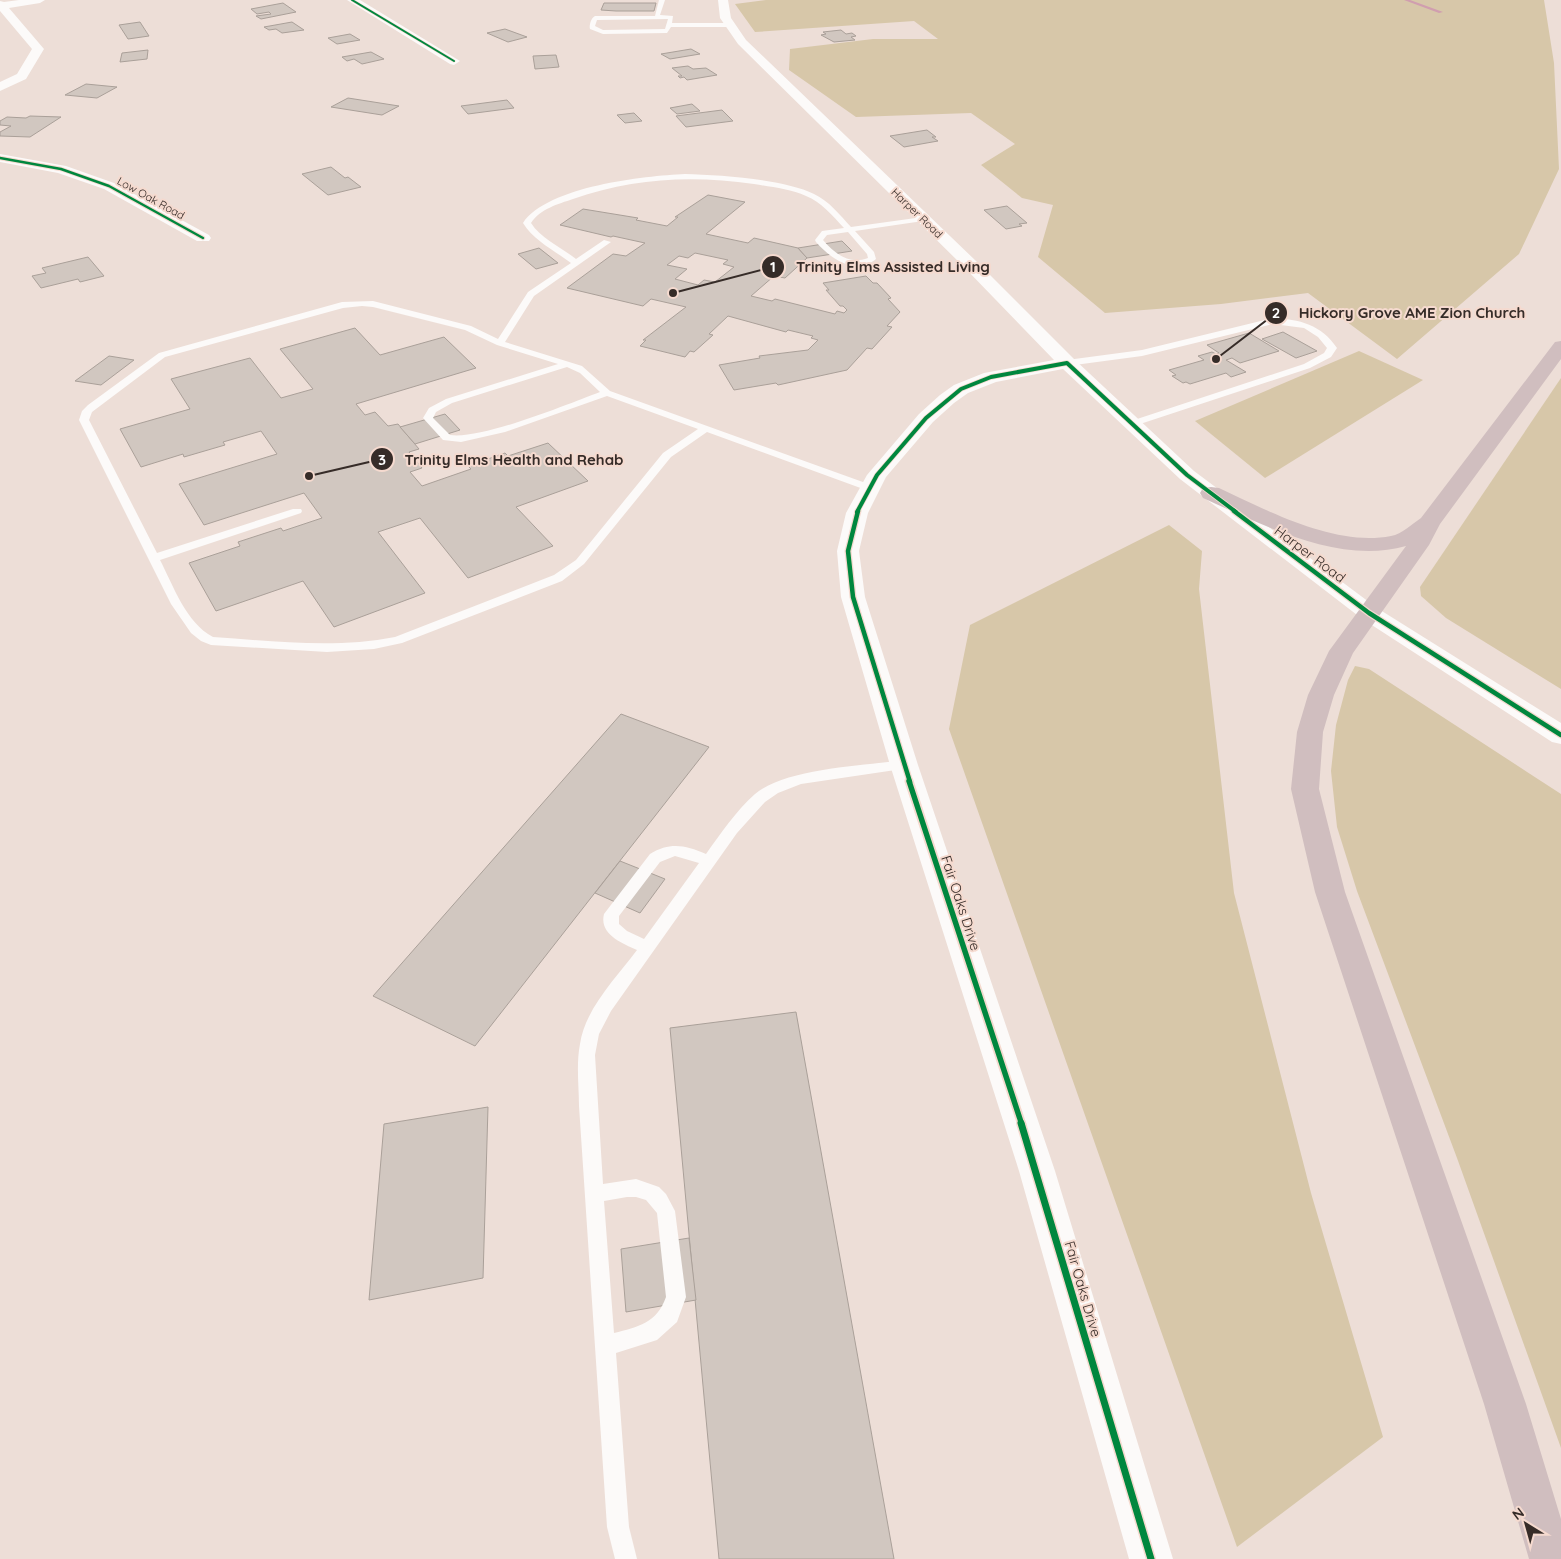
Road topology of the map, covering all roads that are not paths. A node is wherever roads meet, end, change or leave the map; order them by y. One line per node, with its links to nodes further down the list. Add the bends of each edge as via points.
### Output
1 (40, 0): 5 (street)
2 (352, 0): 9 (street)
3 (662, 0): 6 (lane)
4 (723, 0): 8 (street, Harper Road, via 722,12)
5 (1, 5): 10 (street, via 38,49 22,76)
6 (657, 17): 7 (lane, via 671,17); 7 (lane, via 595,15 592,26 603,32 667,32)
7 (669, 25): 8 (lane)
8 (728, 25): 12 (street, Harper Road)
9 (454, 61)
10 (0, 88)
11 (0, 158): 14 (street, Low Oak Road, via 61,169 109,186)
12 (923, 219): 13 (lane); 19 (street, Harper Road)
13 (848, 229): 13 (lane, via 871,254 872,258 862,262 841,261 819,240 825,234); 16 (lane, via 813,196 790,188 717,177 636,179 575,195 544,208 529,220 527,223 534,234)
14 (203, 238)
15 (607, 242): 16 (lane)
16 (576, 263): 17 (lane, via 531,294)
17 (500, 343): 20 (lane); 28 (lane, via 468,328 373,304 353,303 154,358 84,415 85,425)
18 (1561, 346): 27 (highway)
19 (1068, 363): 22 (street, Harper Road); 22 (lane, via 1142,352 1273,320 1304,325 1324,337 1332,348 1328,355 1307,366); 24 (street, Fair Oaks Drive, via 1007,373 961,390 926,418 877,475)
20 (569, 364): 21 (lane, via 585,371); 21 (lane, via 449,402 432,410 428,418 444,436 459,439 488,433)
21 (607, 393): 23 (lane)
22 (1131, 424): 25 (street, Harper Road)
23 (705, 429): 24 (lane); 28 (lane, via 667,455 570,570 541,585 398,640 349,648 211,641 196,632)
24 (870, 488): 31 (street, Fair Oaks Drive, via 856,513 848,551 853,597)
25 (1211, 493): 27 (highway, via 1274,521 1362,544 1397,542); 29 (street, Harper Road)
26 (297, 511): 28 (lane)
27 (1429, 523): 29 (highway, via 1418,545)
28 (154, 558)
29 (1369, 613): 30 (street, Harper Road); 38 (highway, via 1341,651 1321,695 1310,732 1304,789 1330,892 1505,1404)
30 (1561, 735)
31 (904, 765): 32 (lane, via 800,780 773,789 747,811); 37 (street, Fair Oaks Drive, via 1037,1171)
32 (709, 861): 33 (lane); 33 (lane, via 675,849 662,853 612,914 611,924 616,930)
33 (647, 947): 34 (lane, via 604,1006 589,1039 588,1106)
34 (595, 1194): 35 (lane); 35 (lane, via 637,1188 651,1190 661,1200 666,1212 676,1297 670,1315 650,1333)
35 (605, 1346): 36 (lane, via 618,1527)
36 (626, 1559)
37 (1151, 1559)
38 (1551, 1559)

